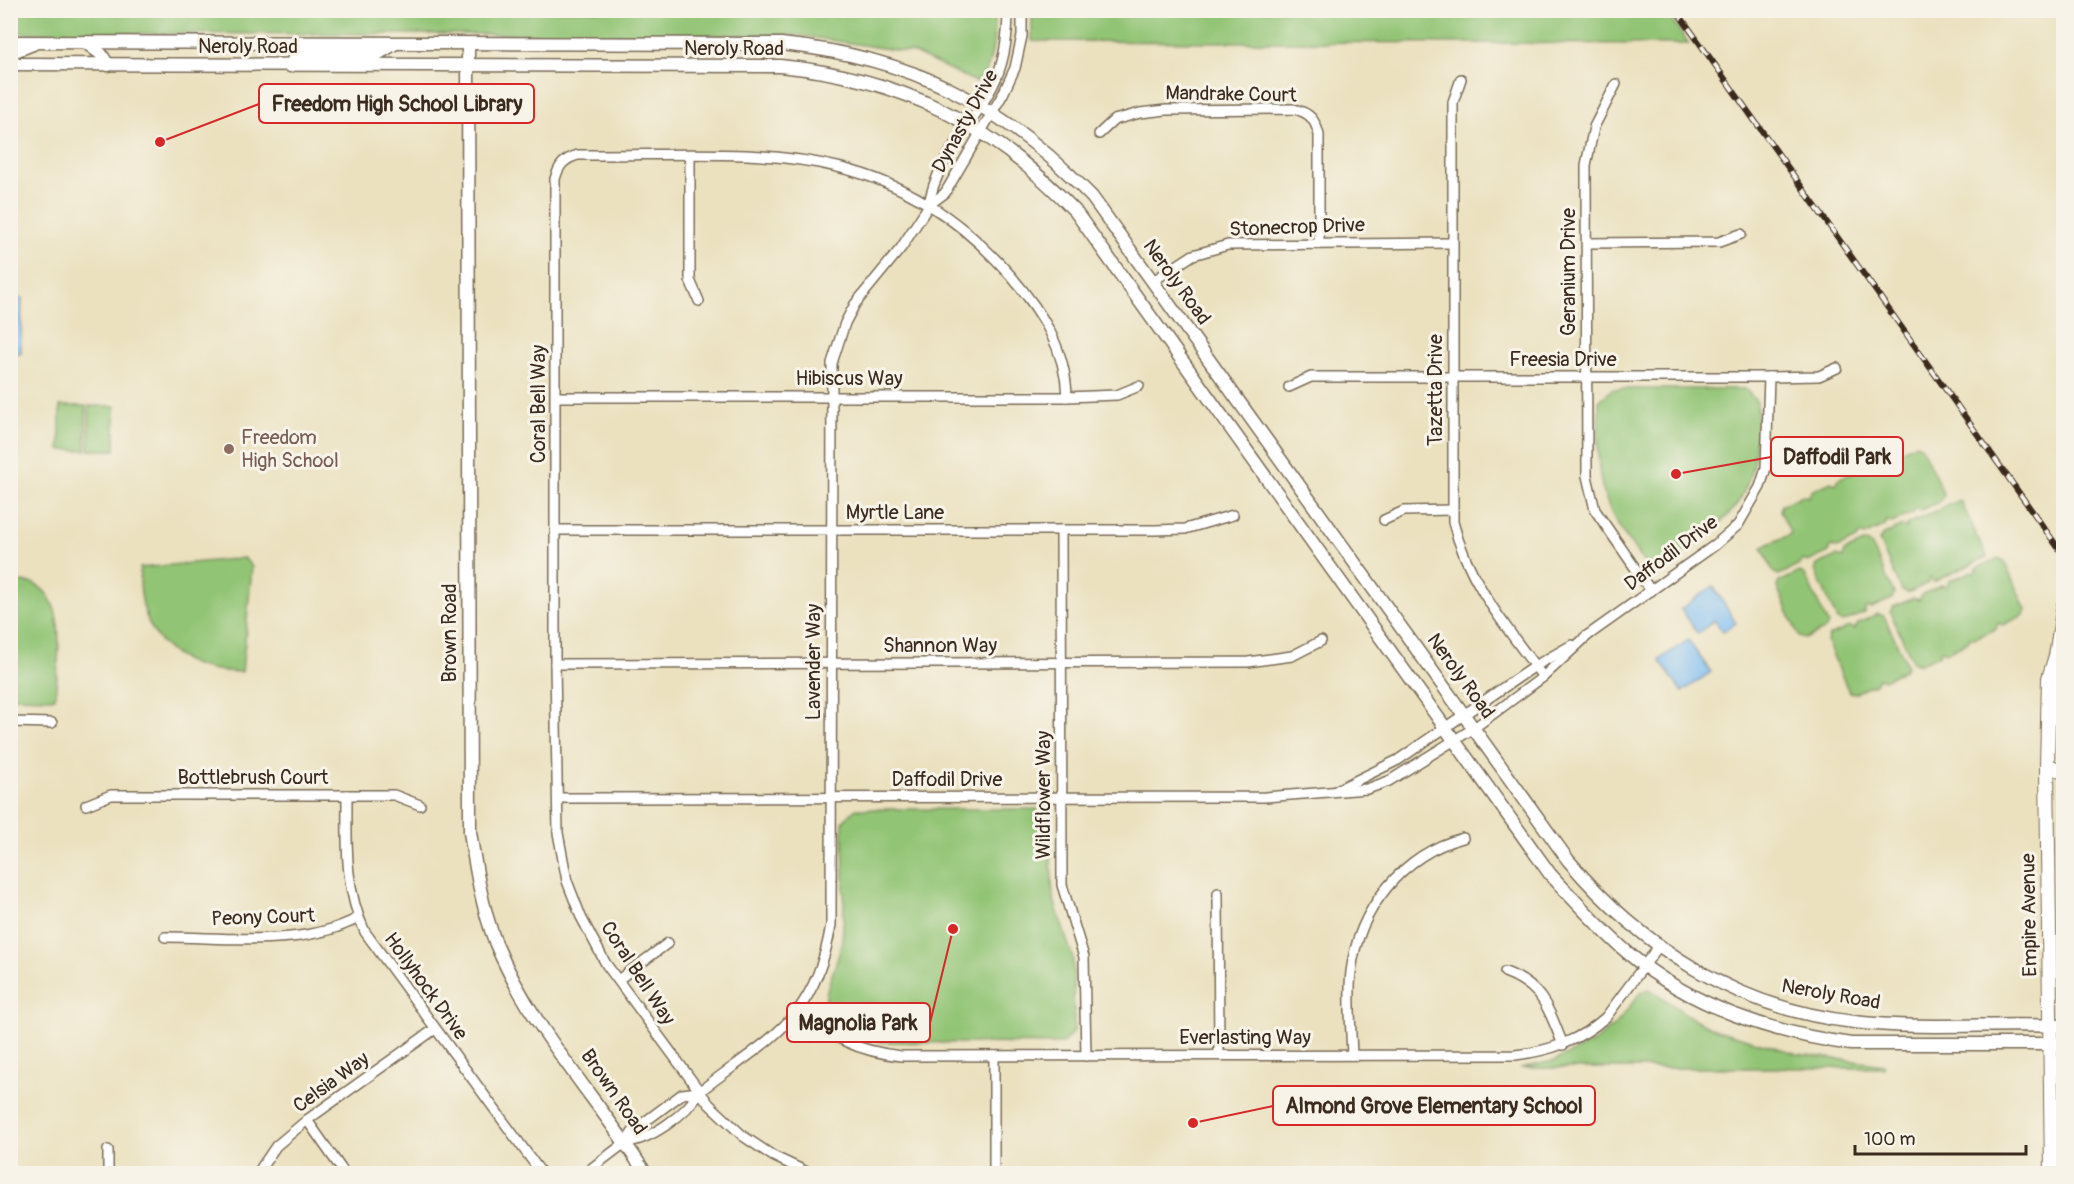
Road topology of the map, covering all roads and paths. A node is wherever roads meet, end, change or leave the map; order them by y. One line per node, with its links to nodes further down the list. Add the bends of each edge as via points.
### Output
1 (1008, 10): 15 (street, Dynasty Drive, via 1003,62)
2 (1022, 10): 16 (street, Dynasty Drive, via 1022,36 1015,68)
3 (10, 42): 4 (street, Neroly Road)
4 (40, 42): 5 (street, Neroly Road); 8 (street)
5 (85, 42): 6 (street, Neroly Road); 10 (street)
6 (395, 44): 7 (street, Neroly Road); 11 (street, via 379,53 297,53)
7 (468, 44): 12 (street, Brown Road); 15 (street, Neroly Road, via 812,47 902,68)
8 (10, 53)
9 (10, 64): 10 (street, Neroly Road)
10 (108, 65): 11 (street, Neroly Road)
11 (290, 66): 12 (street, Neroly Road)
12 (468, 67): 17 (street, Neroly Road, via 809,69 892,89); 89 (street, Brown Road, via 470,832 479,889 496,943 523,997)
13 (1461, 79): 24 (street, Tazetta Drive, via 1453,102)
14 (1616, 84): 25 (street, Geranium Drive, via 1594,127 1587,152)
15 (980, 104): 16 (street, Neroly Road); 17 (street, Dynasty Drive)
16 (993, 112): 18 (street, Dynasty Drive); 26 (street, Neroly Road, via 1055,158 1085,189)
17 (969, 123): 18 (street, Neroly Road); 21 (street, Dynasty Drive, via 931,185)
18 (981, 131): 21 (street, Dynasty Drive, via 945,193); 57 (street, Neroly Road, via 1040,175 1075,211)
19 (1099, 134): 23 (street, Mandrake Court, via 1114,120 1166,110 1294,109 1308,113 1319,135)
20 (690, 156): 21 (street, Coral Bell Way, via 815,160 885,180); 27 (street, via 690,280); 35 (street, Coral Bell Way, via 578,155 566,159 558,168)
21 (928, 205): 34 (street, Lavender Way, via 844,323 832,363); 36 (street, Coral Bell Way, via 972,234 1024,291 1057,343)
22 (1741, 234): 25 (street, via 1719,242)
23 (1319, 243): 24 (street, Stonecrop Drive); 26 (street, Stonecrop Drive, via 1228,245 1193,255)
24 (1452, 243): 29 (street, Tazetta Drive)
25 (1587, 243): 30 (street, Geranium Drive)
26 (1152, 281): 53 (street, Neroly Road)
27 (699, 301)
28 (1837, 368): 31 (street, Freesia Drive, via 1819,376)
29 (1453, 377): 30 (street, Freesia Drive); 33 (street, Freesia Drive, via 1311,377); 37 (street, Tazetta Drive)
30 (1586, 377): 31 (street, Freesia Drive); 43 (street, Geranium Drive, via 1587,476 1595,510)
31 (1769, 377): 43 (street, Daffodil Drive, via 1766,468 1749,508 1726,537)
32 (1139, 386): 36 (street, Hibiscus Way, via 1117,396)
33 (1289, 387)
34 (831, 396): 35 (street, Hibiscus Way); 36 (street, Hibiscus Way); 41 (street, Lavender Way)
35 (556, 397): 40 (street, Coral Bell Way)
36 (1067, 397)
37 (1452, 510): 39 (street, via 1404,511); 51 (street, Tazetta Drive, via 1464,559 1477,585)
38 (1233, 515): 42 (street, Myrtle Lane, via 1185,529)
39 (1384, 520)
40 (556, 530): 41 (street, Myrtle Lane); 49 (street, Coral Bell Way)
41 (831, 530): 42 (street, Myrtle Lane); 50 (street, Lavender Way)
42 (1061, 530): 48 (street, Wildflower Way)
43 (1651, 591): 45 (street, Daffodil Drive)
44 (2064, 605): 47 (main road, Empire Avenue)
45 (1587, 636): 51 (street, Daffodil Drive); 52 (street, Daffodil Drive)
46 (1321, 641): 48 (street, Shannon Way, via 1293,656 1248,662)
47 (2056, 656): 54 (main road, Empire Avenue); 60 (main road, Empire Avenue, via 2049,678)
48 (1061, 663): 50 (street, Shannon Way); 65 (street, Wildflower Way)
49 (555, 664): 50 (street, Shannon Way); 66 (street, Coral Bell Way)
50 (830, 664): 64 (street, Lavender Way)
51 (1535, 666): 52 (street, Tazetta Drive); 53 (street, Daffodil Drive)
52 (1543, 677): 58 (street, Daffodil Drive)
53 (1464, 715): 57 (street, Daffodil Drive); 58 (street, Neroly Road)
54 (2064, 719)
55 (10, 722): 56 (street)
56 (52, 723)
57 (1446, 728): 59 (street, Neroly Road); 62 (street, Daffodil Drive, via 1398,760)
58 (1474, 728): 59 (street, Daffodil Drive); 74 (street, Neroly Road, via 1568,860 1611,909)
59 (1455, 741): 62 (street, Daffodil Drive, via 1389,781 1367,789); 75 (street, Neroly Road, via 1550,874 1596,924)
60 (2047, 766): 61 (main road); 79 (main road, Empire Avenue)
61 (2064, 771)
62 (1335, 791): 65 (street, Daffodil Drive, via 1291,796)
63 (347, 795): 67 (street, Bottlebrush Court, via 111,795); 68 (street, Bottlebrush Court, via 394,795); 71 (street, Hollyhock Drive, via 348,877)
64 (831, 797): 65 (street, Daffodil Drive); 66 (street, Daffodil Drive); 78 (street, Lavender Way, via 831,925 819,978)
65 (1061, 797): 86 (street, Wildflower Way, via 1062,885 1084,957)
66 (558, 798): 77 (street, Coral Bell Way, via 558,833 567,881 581,917)
67 (86, 805)
68 (420, 805)
69 (1462, 838): 84 (street, via 1439,844 1406,867 1380,895 1364,922 1351,973)
70 (1218, 893): 83 (street)
71 (358, 918): 72 (street, Peony Court, via 332,930 291,937); 80 (street, Hollyhock Drive)
72 (165, 937)
73 (668, 943): 77 (street)
74 (1658, 947): 75 (street, Everlasting Way); 79 (street, Neroly Road, via 1719,984 1802,1013 1854,1022)
75 (1645, 965): 81 (street, Everlasting Way, via 1606,1017 1581,1037); 82 (street, Neroly Road, via 1709,1004 1747,1020 1824,1040 1851,1044)
76 (1505, 972): 81 (street, via 1525,979 1535,990)
77 (618, 980): 87 (street, Coral Bell Way)
78 (799, 1011): 85 (street, Everlasting Way, via 835,1038 878,1053); 87 (street, Lavender Way, via 759,1048)
79 (2057, 1025): 82 (main road, Empire Avenue)
80 (435, 1029): 88 (street, Celsia Way); 94 (street, Hollyhock Drive)
81 (1563, 1045): 84 (street, Everlasting Way, via 1515,1055)
82 (2057, 1045): 99 (main road, Empire Avenue)
83 (1219, 1055): 84 (street, Everlasting Way); 86 (street, Everlasting Way)
84 (1352, 1055)
85 (994, 1056): 86 (street, Everlasting Way); 98 (street)
86 (1086, 1056)
87 (699, 1092): 89 (street, Lavender Way, via 682,1094 634,1130); 89 (street, Lavender Way, via 692,1105 642,1140); 97 (street, Coral Bell Way, via 743,1136 773,1156)
88 (307, 1120): 92 (street, Celsia Way, via 276,1146); 93 (street)
89 (626, 1142): 95 (street, Lavender Way); 96 (street, Brown Road)
90 (108, 1150): 91 (street)
91 (108, 1173)
92 (257, 1173)
93 (345, 1173)
94 (542, 1173)
95 (584, 1173)
96 (646, 1173)
97 (811, 1173)
98 (994, 1173)
99 (2052, 1173)

